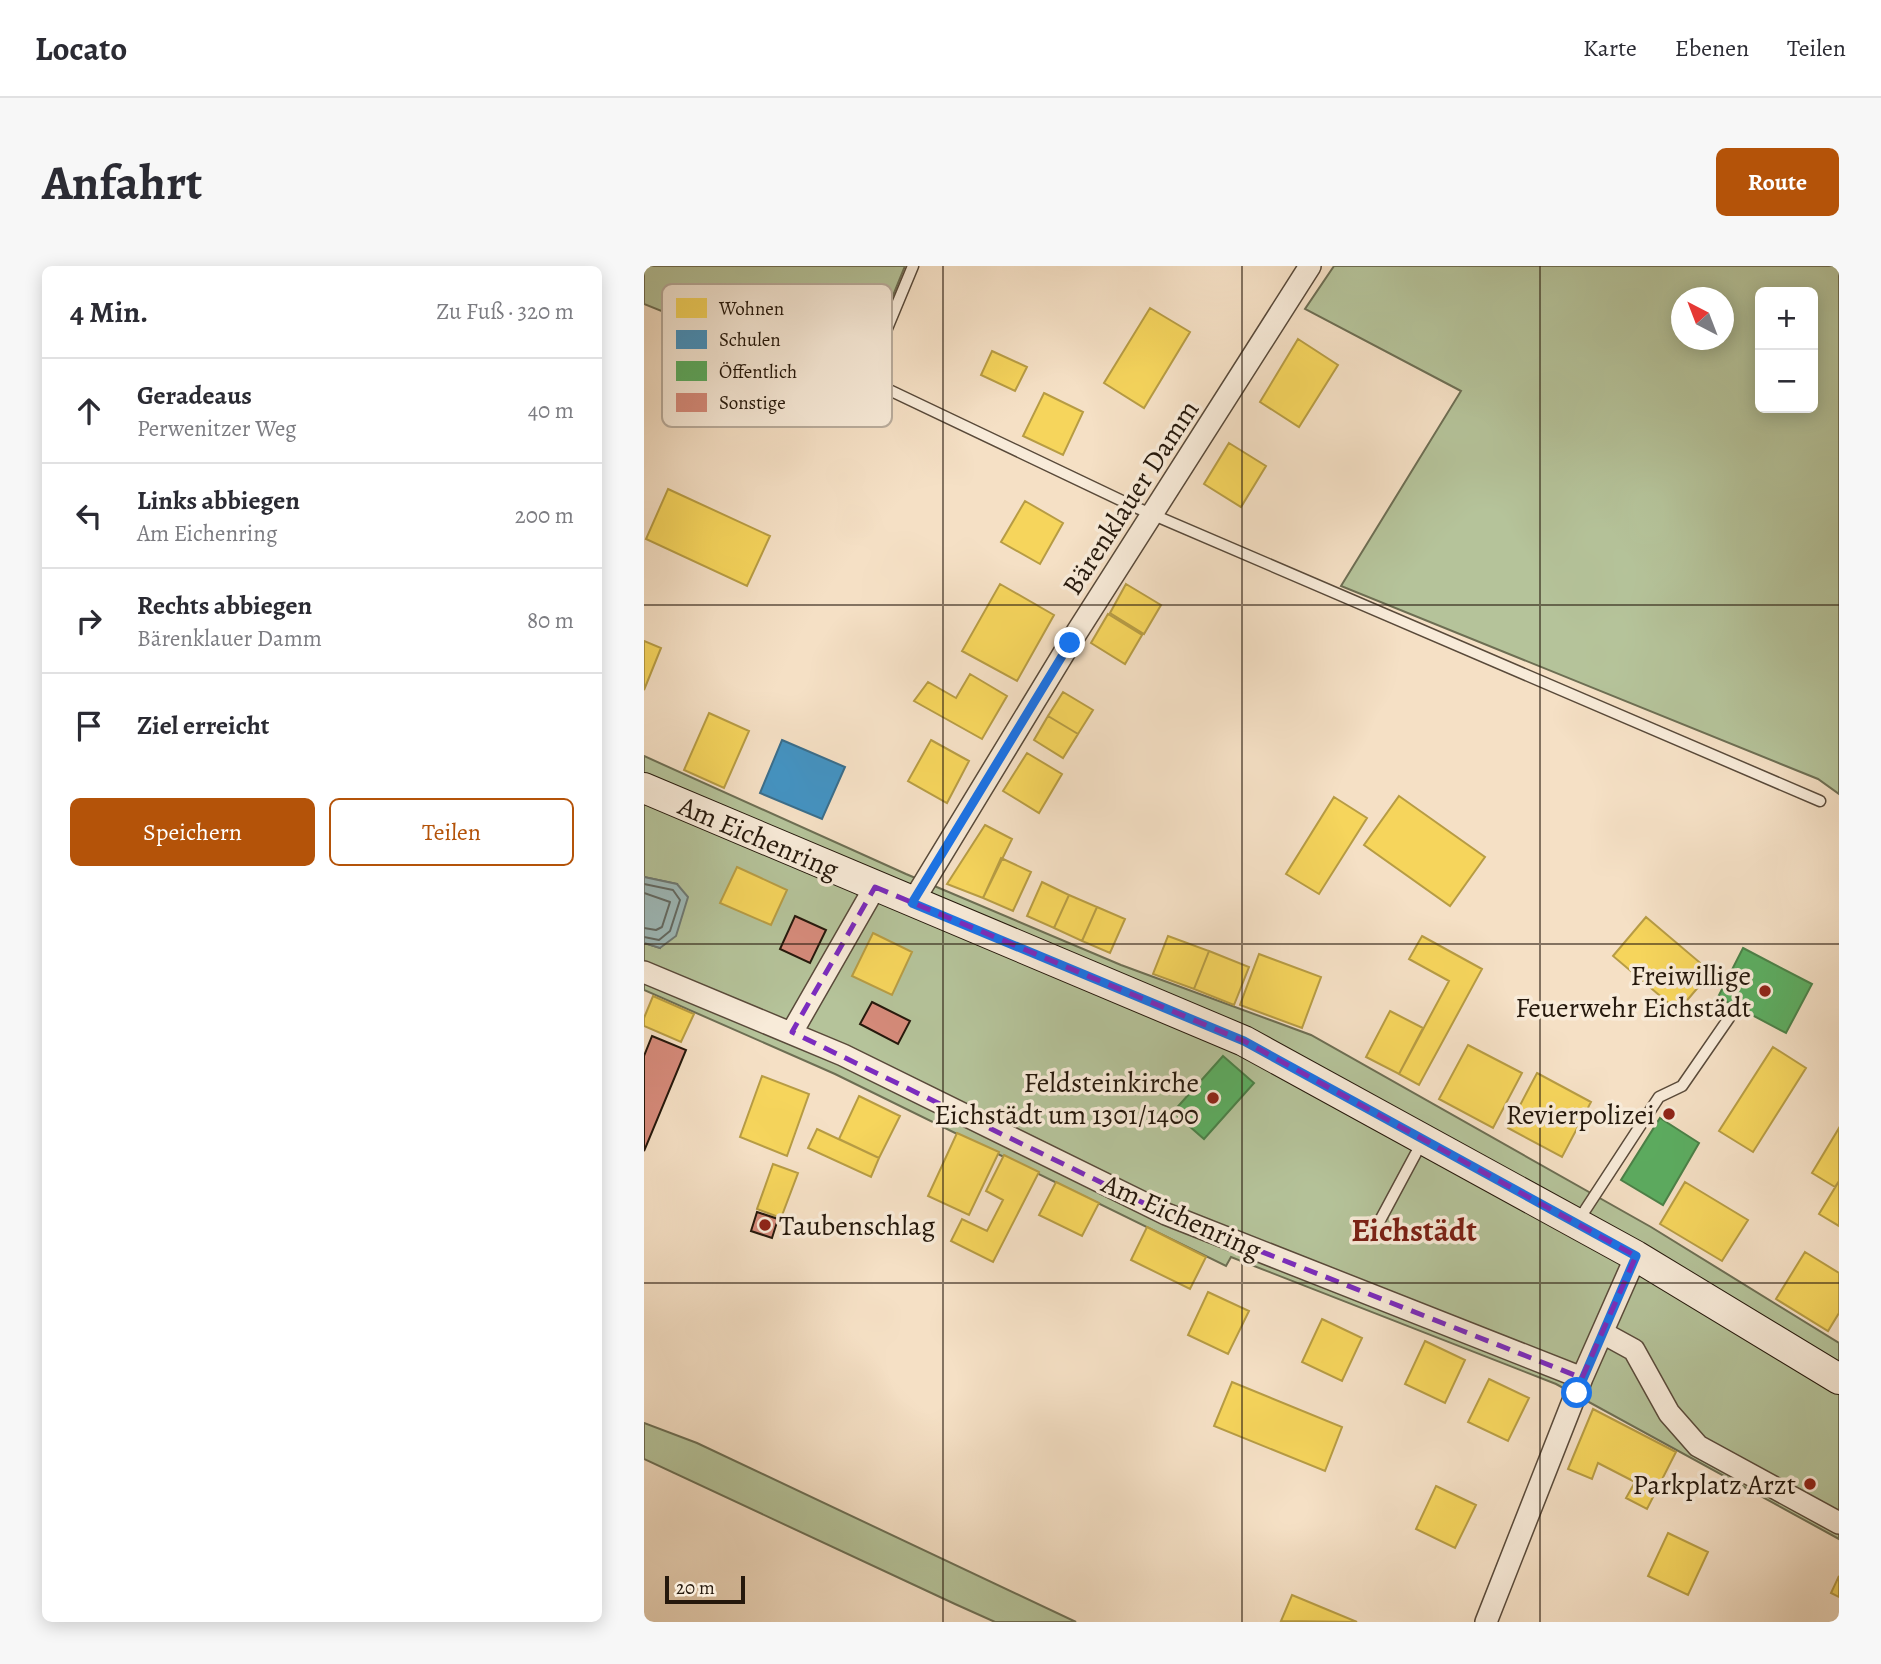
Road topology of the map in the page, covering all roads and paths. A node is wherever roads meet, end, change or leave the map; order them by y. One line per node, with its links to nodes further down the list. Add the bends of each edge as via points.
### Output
1 (913, 266): 3 (lane)
2 (1310, 266): 5 (street, Bärenklauer Damm)
3 (892, 316)
4 (892, 391): 5 (lane)
5 (1152, 514): 7 (lane); 9 (street, Bärenklauer Damm)
6 (644, 788): 8 (main road, Am Eichenring)
7 (1820, 801)
8 (875, 887): 9 (main road, Am Eichenring); 12 (street, Am Eichenring)
9 (912, 903): 13 (main road, Am Eichenring, via 1244,1041)
10 (644, 972): 12 (street, Am Eichenring)
11 (1729, 1017): 14 (lane, via 1682,1086 1658,1097)
12 (792, 1032): 18 (street, Am Eichenring, via 1166,1214)
13 (1423, 1139): 14 (main road, Am Eichenring); 15 (lane)
14 (1576, 1224): 16 (main road, Am Eichenring)
15 (1377, 1226)
16 (1636, 1256): 17 (street); 19 (main road, Am Eichenring)
17 (1603, 1333): 18 (street); 20 (street, via 1634,1350 1669,1413 1698,1446)
18 (1581, 1378): 21 (street)
19 (1839, 1379)
20 (1839, 1522)
21 (1486, 1622)

